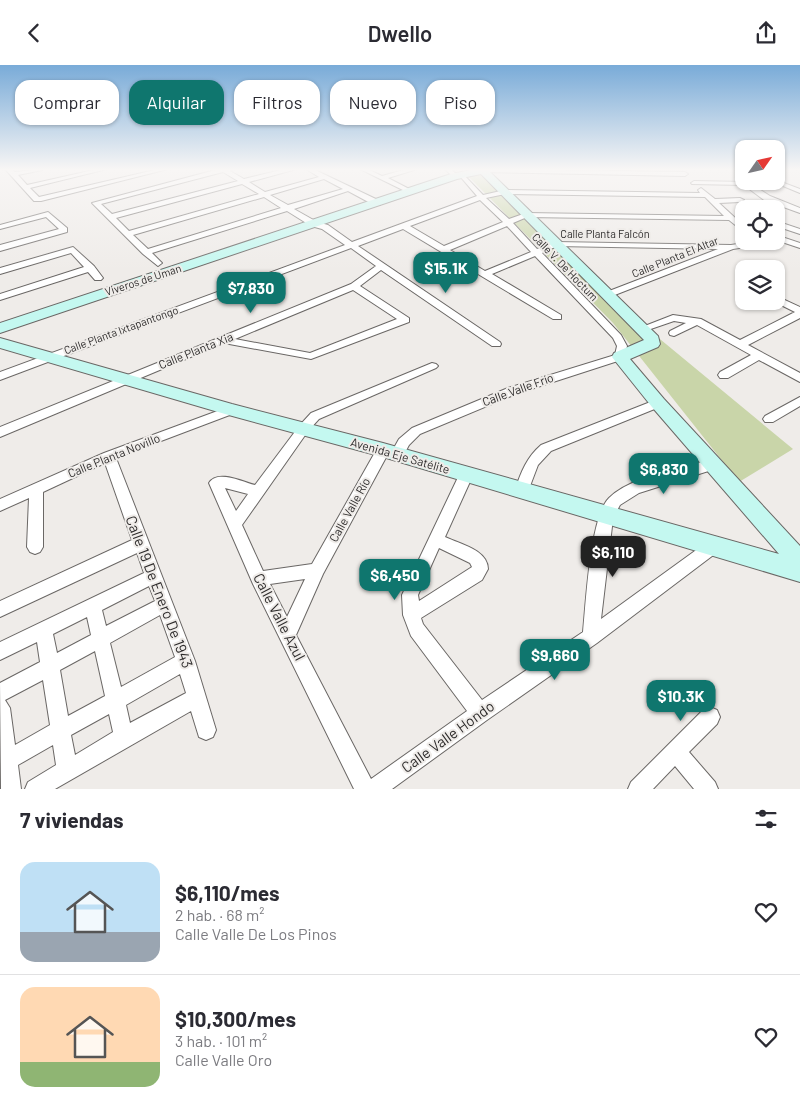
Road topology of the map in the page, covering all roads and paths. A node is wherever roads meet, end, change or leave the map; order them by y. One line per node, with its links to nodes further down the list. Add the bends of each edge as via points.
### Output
1 (96, 203): 16 (street)
2 (165, 203): 16 (street)
3 (237, 203): 25 (street)
4 (278, 203): 12 (street)
5 (304, 203): 12 (street)
6 (377, 203): 20 (street)
7 (466, 203): 21 (street, Calle Planta Ixtapantongo)
8 (487, 203): 19 (street, Calle V. De Hoctum)
9 (515, 203): 14 (street)
10 (714, 203): 17 (street)
11 (780, 203): 13 (street)
12 (287, 208): 20 (street); 34 (street)
13 (799, 210): 15 (street)
14 (526, 215): 17 (street); 19 (street); 27 (street)
15 (785, 215)
16 (111, 217): 25 (street)
17 (729, 218): 18 (street)
18 (735, 222)
19 (508, 223): 33 (street); 35 (street, Calle V. De Hoctum)
20 (314, 224): 28 (street, via 325,227); 49 (street, Viveros de Uman)
21 (404, 226): 28 (street, Calle Planta Ixtapantongo); 33 (street)
22 (785, 226): 24 (street)
23 (0, 227): 32 (street, via 49,215 64,230)
24 (800, 232)
25 (128, 234): 34 (street)
26 (785, 240): 30 (street)
27 (556, 244): 31 (street, Calle Planta Falcón); 35 (street, Calle Planta Falcón); 43 (street)
28 (352, 245): 37 (street); 57 (street, Calle Planta Ixtapantongo)
29 (735, 246): 31 (street, Calle Planta El Altar)
30 (800, 246)
31 (731, 247): 43 (street, Calle Planta El Altar)
32 (0, 248)
33 (443, 249): 40 (street)
34 (146, 252): 36 (street)
35 (537, 253): 40 (street, Calle Planta Falcón); 58 (street, Calle V. De Hoctum, via 617,337 622,346)
36 (158, 263)
37 (382, 265): 42 (street, Calle Planta Xia); 54 (street)
38 (91, 268): 39 (street, via 75,250); 41 (street); 44 (street)
39 (0, 271)
40 (485, 274): 47 (street)
41 (98, 278)
42 (354, 286): 52 (street, Calle Planta Xia); 52 (street, via 405,320 311,357)
43 (607, 295): 50 (street)
44 (0, 297)
45 (785, 304): 46 (street)
46 (800, 312): 55 (street)
47 (557, 317)
48 (697, 321): 50 (street, via 673,318); 51 (street); 55 (street)
49 (0, 328)
50 (642, 329): 58 (street, Calle Valle Frío, via 652,339 652,345)
51 (674, 333)
52 (223, 339): 63 (street, Calle Planta Xia)
53 (0, 343): 57 (street, Avenida Eje Satélite)
54 (496, 344)
55 (740, 344): 56 (street)
56 (760, 355): 60 (street); 62 (street)
57 (50, 357): 61 (street, Calle Planta Ixtapantongo); 63 (street, Avenida Eje Satélite)
58 (620, 357): 65 (street); 70 (street, Calle Valle Frío, via 512,391 416,431)
59 (432, 366): 68 (street, via 318,414)
60 (724, 375)
61 (0, 376)
62 (800, 377)
63 (128, 379): 66 (street, Avenida Eje Satélite); 69 (street, Calle Planta Xia)
64 (800, 401): 67 (street)
65 (658, 403): 72 (street); 75 (street, via 546,449 530,465)
66 (231, 410): 68 (street, Avenida Eje Satélite); 71 (street, Calle Planta Novillo)
67 (769, 419)
68 (304, 428): 70 (street, Avenida Eje Satélite); 76 (street)
69 (0, 432)
70 (390, 453): 73 (street, Avenida Eje Satélite); 85 (street, Calle Valle Río)
71 (109, 456): 74 (street, Calle Planta Novillo); 81 (street, Calle 19 De Enero De 1943)
72 (712, 465): 78 (street, via 632,490 614,503); 84 (street)
73 (466, 475): 75 (street, Avenida Eje Satélite); 80 (street)
74 (36, 489): 77 (street, Calle Planta Novillo); 83 (street)
75 (522, 490): 78 (street, Avenida Eje Satélite)
76 (258, 491): 79 (street); 79 (street, Calle Valle Azul, via 219,481 216,483)
77 (0, 505)
78 (606, 514): 82 (street, Avenida Eje Satélite); 95 (street)
79 (234, 525): 88 (street, Calle Valle Azul)
80 (437, 540): 92 (street, via 410,595); 92 (street, via 475,558 480,569 476,575)
81 (140, 544): 87 (street, Calle 19 De Enero De 1943); 91 (street)
82 (716, 545): 86 (street, Avenida Eje Satélite); 95 (street, Calle Valle Hondo)
83 (35, 547)
84 (800, 562)
85 (317, 570): 88 (street); 94 (street, Calle Valle Río)
86 (800, 571)
87 (152, 577): 89 (street, Calle 19 De Enero De 1943); 90 (street)
88 (259, 579): 94 (street, Calle Valle Azul)
89 (163, 605): 96 (street); 98 (street, Calle 19 De Enero De 1943)
90 (93, 607): 93 (street); 96 (street)
91 (0, 609)
92 (411, 615): 104 (street, via 416,630)
93 (44, 630): 97 (street); 99 (street)
94 (288, 634): 114 (street, Calle Valle Azul)
95 (591, 637): 104 (street, Calle Valle Hondo)
96 (101, 638): 99 (street); 102 (street)
97 (0, 651)
98 (186, 661): 101 (street, Calle 19 De Enero De 1943); 102 (street)
99 (50, 665): 100 (street); 107 (street)
100 (0, 693)
101 (197, 697): 106 (street, Calle 19 De Enero De 1943); 108 (street)
102 (116, 698): 107 (street); 108 (street)
103 (0, 708): 110 (street)
104 (480, 713): 115 (street, Calle Valle Hondo)
105 (710, 717): 109 (street)
106 (206, 729)
107 (61, 730): 110 (street); 111 (street)
108 (124, 737): 111 (street)
109 (676, 752): 116 (street); 117 (street)
110 (7, 760): 112 (street)
111 (67, 770): 113 (street)
112 (11, 789)
113 (35, 789)
114 (365, 789)
115 (375, 789)
116 (638, 789)
117 (708, 789)

